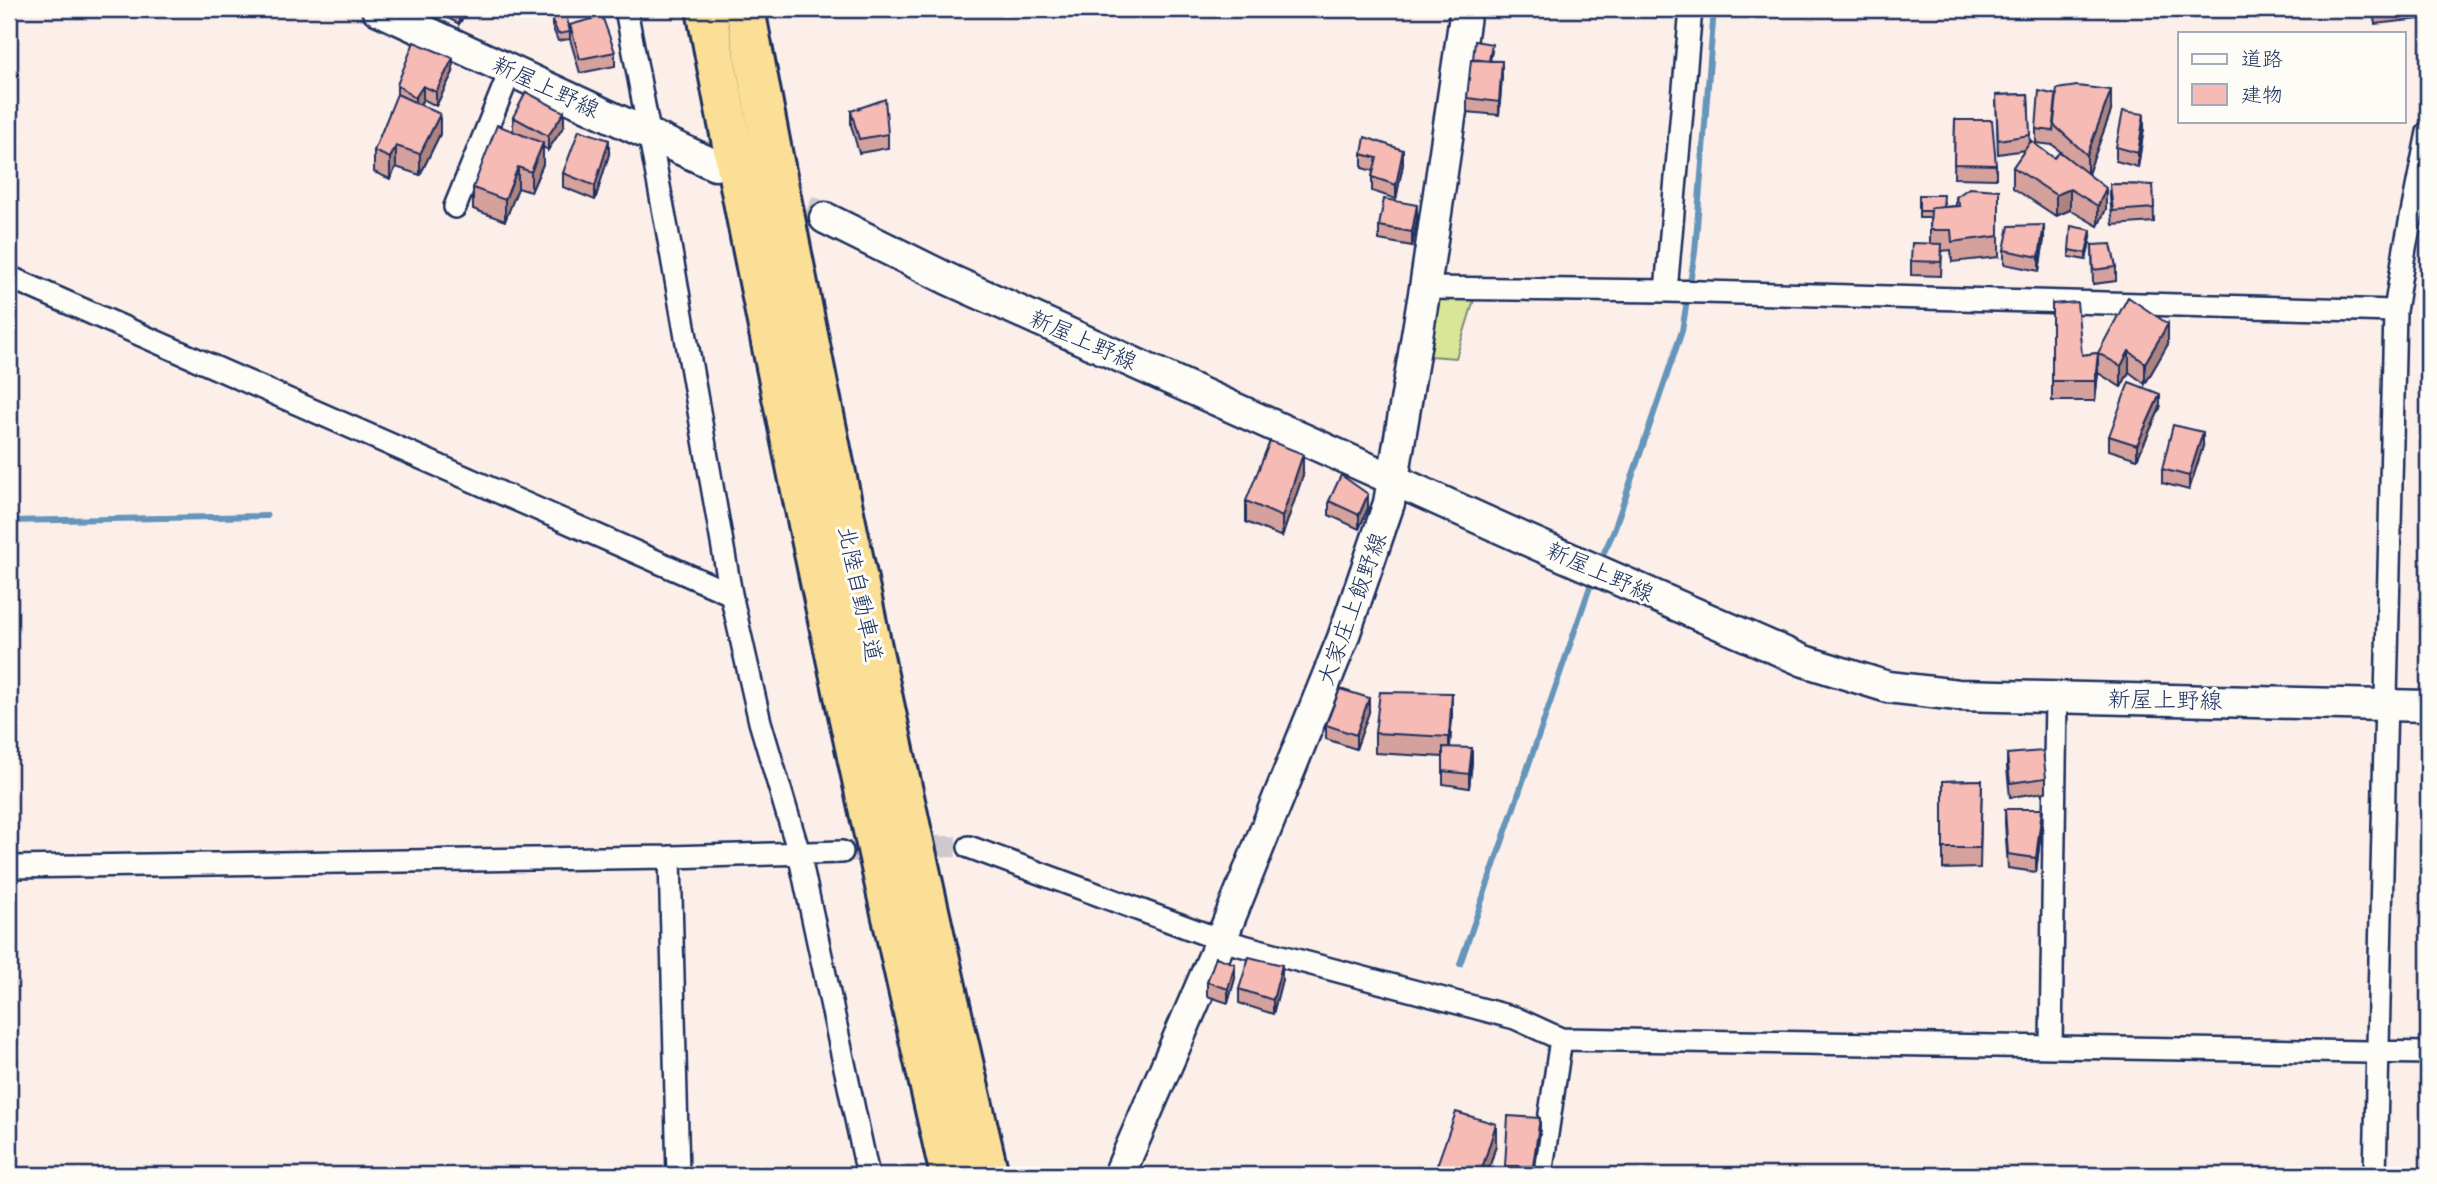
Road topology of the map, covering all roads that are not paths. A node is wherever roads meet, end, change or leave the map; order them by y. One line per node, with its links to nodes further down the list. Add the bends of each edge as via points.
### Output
1 (377, 9): 7 (main road, 新屋上野線)
2 (625, 9): 10 (street)
3 (706, 9): 35 (highway, 北陸自動車道, via 818,570)
4 (745, 9): 36 (highway, 北陸自動車道, via 853,561)
5 (1466, 9): 15 (main road, 大家庄上飯野線)
6 (1692, 9): 16 (street)
7 (411, 15): 8 (main road, 新屋上野線)
8 (509, 70): 10 (main road, 新屋上野線); 12 (street)
9 (2428, 132): 17 (street)
10 (649, 134): 11 (main road, 新屋上野線); 19 (street)
11 (715, 165)
12 (455, 207)
13 (825, 218): 18 (main road, 新屋上野線, via 950,280)
14 (9, 277): 19 (street)
15 (1426, 288): 16 (street); 18 (main road, 大家庄上飯野線)
16 (1666, 291): 17 (street)
17 (2395, 310): 21 (street)
18 (1393, 478): 20 (main road, 新屋上野線, via 1804,661 1888,687 1958,695); 28 (main road, 大家庄上飯野線, via 1389,503 1347,628)
19 (731, 594): 25 (street, via 760,722)
20 (2056, 697): 21 (main road, 新屋上野線); 30 (street)
21 (2386, 705): 22 (main road, 新屋上野線); 31 (street)
22 (2428, 706)
23 (969, 847): 28 (street)
24 (842, 852): 25 (street)
25 (799, 853): 26 (street); 34 (street)
26 (670, 857): 27 (street); 33 (street)
27 (9, 867)
28 (1221, 940): 29 (street, via 1515,1018); 37 (main road, 大家庄上飯野線)
29 (1561, 1039): 30 (street); 38 (street)
30 (2050, 1046): 31 (street)
31 (2379, 1052): 32 (street); 39 (street)
32 (2428, 1053)
33 (678, 1175)
34 (868, 1175)
35 (950, 1175)
36 (989, 1175)
37 (1119, 1175)
38 (1541, 1175)
39 (2375, 1175)

